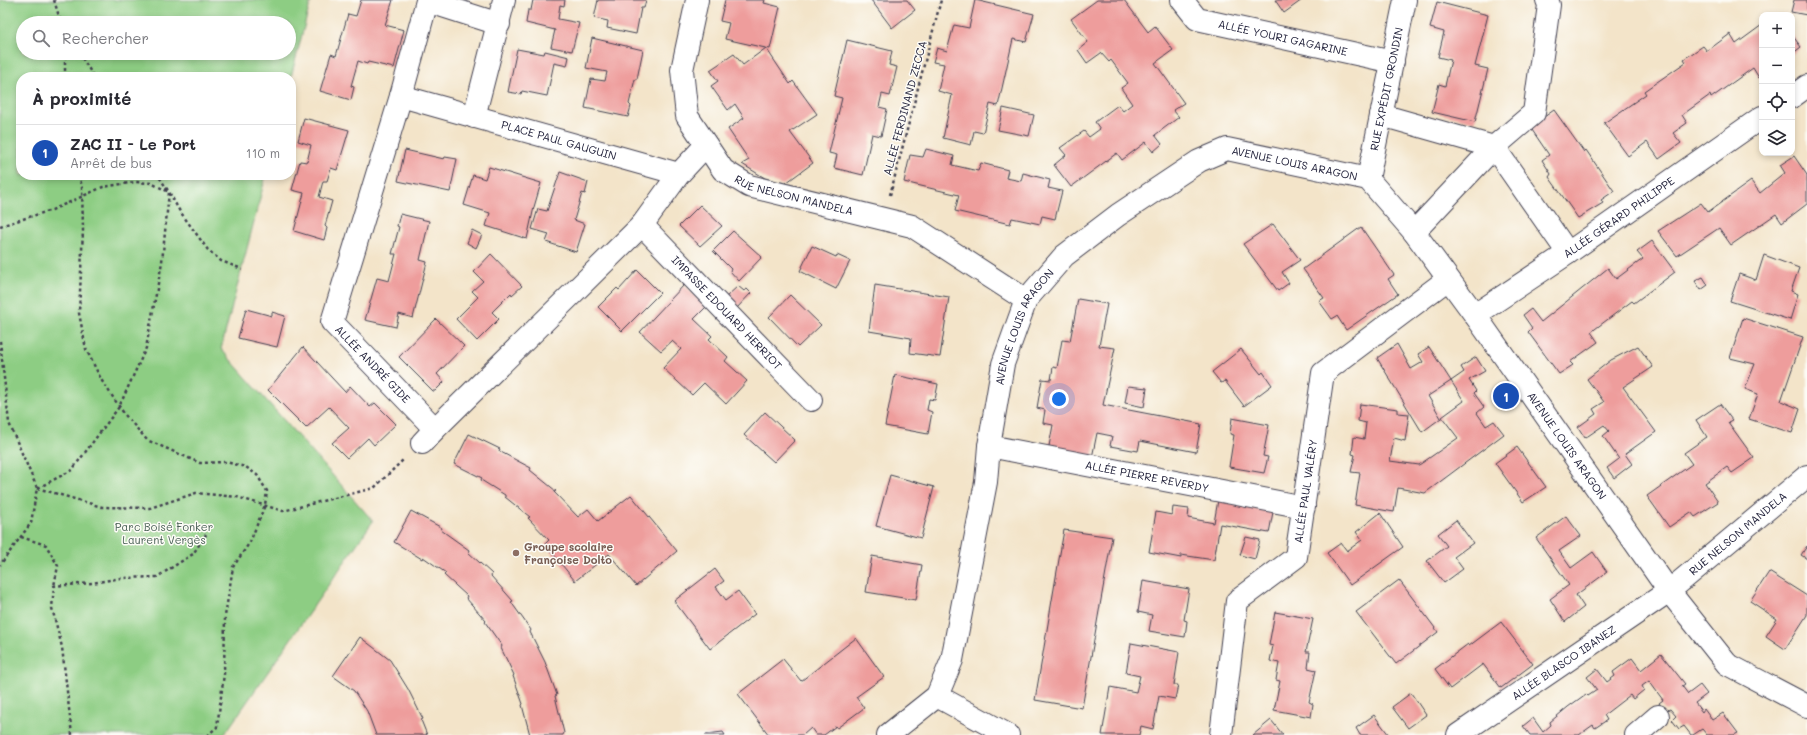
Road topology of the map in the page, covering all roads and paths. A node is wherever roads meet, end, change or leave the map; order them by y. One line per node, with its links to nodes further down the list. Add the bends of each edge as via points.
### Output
1 (54, 0): 8 (path)
2 (504, 0): 9 (street)
3 (697, 0): 21 (street, RUE NELSON MANDELA, via 682,70 687,116)
4 (941, 0): 29 (path, ALLÉE FERDINAND ZECCA)
5 (1182, 0): 12 (street, ALLÉE YOURI GAGARINE, via 1197,19)
6 (1405, 0): 12 (street, RUE EXPÉDIT GRONDIN)
7 (1547, 0): 22 (street, via 1549,5 1534,113)
8 (59, 16)
9 (499, 24): 17 (street, ALLÉE ANDRÉ GIDE, via 427,1); 19 (street)
10 (65, 60): 13 (path)
11 (83, 60): 14 (path)
12 (1393, 62): 18 (street, RUE EXPÉDIT GRONDIN)
13 (65, 72)
14 (91, 72)
15 (1807, 86): 16 (street)
16 (1795, 94)
17 (402, 96): 19 (street, PLACE PAUL GAUGUIN); 41 (street, ALLÉE ANDRÉ GIDE, via 332,322)
18 (1381, 115): 22 (street); 24 (street, RUE EXPÉDIT GRONDIN)
19 (474, 117): 23 (street, PLACE PAUL GAUGUIN)
20 (1759, 119): 33 (street, ALLÉE GÉRARD PHILIPPE)
21 (706, 146): 23 (street); 29 (street, RUE NELSON MANDELA, via 723,170 749,186)
22 (1494, 147): 32 (street); 33 (street)
23 (679, 174): 30 (street)
24 (1368, 179): 32 (street, AVENUE LOUIS ARAGON); 36 (street, AVENUE LOUIS ARAGON, via 1227,149 1199,161 1118,215 1064,256)
25 (80, 180): 28 (path)
26 (161, 180): 27 (path)
27 (169, 192): 28 (path, via 151,184 135,182 103,187); 34 (path, via 208,250 221,262); 40 (path, via 162,262 146,348)
28 (82, 196): 31 (path, via 52,210); 40 (path, via 80,313 86,349)
29 (884, 220): 36 (street, RUE NELSON MANDELA, via 912,226)
30 (642, 225): 39 (street, IMPASSE EDOUARD HERRIOT); 41 (street)
31 (0, 226)
32 (1414, 232): 35 (street, AVENUE LOUIS ARAGON)
33 (1568, 253): 37 (street, ALLÉE GÉRARD PHILIPPE)
34 (242, 269)
35 (1448, 279): 37 (street, AVENUE LOUIS ARAGON); 46 (street, ALLÉE PAUL VALÉRY, via 1323,373)
36 (1026, 300): 42 (street, AVENUE LOUIS ARAGON, via 1003,364)
37 (1475, 315): 51 (street, AVENUE LOUIS ARAGON)
38 (0, 341): 44 (path, via 9,423)
39 (811, 400)
40 (119, 407): 44 (path, via 72,470); 45 (path, via 147,440 200,463 226,462 246,467 257,475 267,491)
41 (428, 436): 45 (path, via 374,488 283,511)
42 (990, 446): 46 (street, ALLÉE PIERRE REVERDY); 52 (street, AVENUE LOUIS ARAGON, via 986,482 952,660)
43 (1807, 476): 51 (street, RUE NELSON MANDELA)
44 (37, 488): 45 (path, via 102,507 150,508 196,493 237,497); 48 (path, via 31,524)
45 (265, 505): 57 (path, via 250,542 234,566 225,616 224,674 216,727)
46 (1304, 507): 60 (street, ALLÉE PAUL VALÉRY, via 1296,557 1237,601)
47 (206, 533): 50 (path, via 193,554 157,577 122,578)
48 (21, 537): 49 (path); 50 (path, via 46,545 58,566)
49 (0, 565)
50 (54, 586): 56 (path, via 52,608 62,647)
51 (1669, 591): 53 (street, AVENUE LOUIS ARAGON, via 1727,664); 55 (street, ALLÉE BLASCO IBANEZ)
52 (937, 696): 58 (street, AVENUE LOUIS ARAGON); 59 (street)
53 (1807, 706)
54 (1658, 716): 61 (street)
55 (1464, 733)
56 (72, 735)
57 (208, 735)
58 (888, 735)
59 (1008, 735)
60 (1221, 735)
61 (1636, 735)

